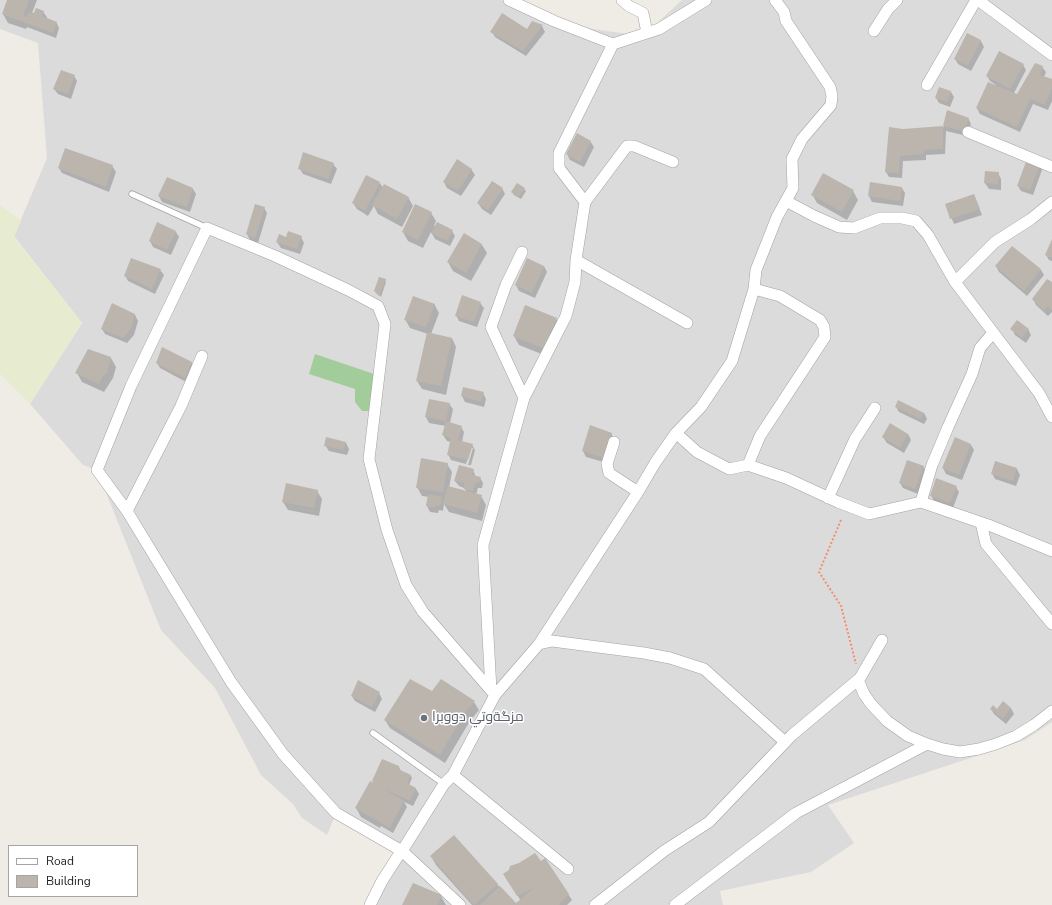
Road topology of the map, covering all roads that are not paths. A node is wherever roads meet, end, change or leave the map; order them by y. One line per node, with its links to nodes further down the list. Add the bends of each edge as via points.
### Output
1 (509, 0): 9 (street)
2 (622, 0): 8 (street, via 643,13)
3 (706, 0): 8 (street, via 660,29)
4 (775, 0): 16 (street, via 784,12 786,22 830,87 832,96 831,105 802,139 792,159 793,188)
5 (897, 0): 7 (street)
6 (977, 0): 10 (street); 11 (street)
7 (874, 31)
8 (647, 33): 9 (street)
9 (613, 44): 17 (street, via 559,153 559,168)
10 (1052, 55)
11 (927, 85)
12 (968, 132): 14 (street)
13 (673, 162): 17 (street, via 634,146 627,146)
14 (1052, 167)
15 (132, 194): 19 (lane)
16 (786, 201): 22 (street, via 839,227 854,228 880,218 916,221 928,235); 23 (street, via 756,270)
17 (585, 202): 21 (street)
18 (1051, 204): 22 (street, via 995,242)
19 (207, 228): 36 (street, via 131,386 97,470); 43 (street, via 275,256 378,306 385,324 369,459 387,530 406,585 423,612)
20 (522, 252): 27 (street, via 506,285 491,327)
21 (576, 260): 24 (street); 27 (street, via 575,282 566,316)
22 (955, 282): 25 (street)
23 (754, 289): 30 (street, via 732,361 701,406); 32 (street, via 780,296 820,320 825,337 760,436)
24 (687, 323)
25 (993, 332): 29 (street, via 1040,393); 35 (street, via 980,348 972,374 932,465)
26 (202, 356): 36 (street, via 181,406)
27 (524, 398): 43 (street, via 483,545)
28 (875, 408): 34 (street, via 855,439)
29 (1052, 417)
30 (676, 433): 32 (street, via 696,452 729,469); 33 (street)
31 (614, 442): 33 (street, via 607,464 609,473)
32 (748, 465): 34 (street, via 786,478)
33 (638, 492): 41 (street)
34 (828, 498): 35 (street, via 869,514)
35 (921, 502): 37 (street)
36 (127, 511): 50 (street, via 231,682 283,754 336,813)
37 (981, 523): 38 (street); 39 (street, via 986,544)
38 (1052, 551)
39 (1052, 624)
40 (882, 640): 42 (street)
41 (539, 644): 43 (street); 46 (street, via 552,641 644,652 704,669)
42 (859, 679): 46 (street); 47 (street, via 868,699 887,721 908,736)
43 (493, 693): 48 (street)
44 (1052, 711): 47 (street, via 1016,736 979,749 960,752)
45 (373, 733): 49 (lane)
46 (785, 742): 54 (street, via 709,822 664,851)
47 (927, 744): 55 (street, via 796,813)
48 (453, 775): 49 (street); 51 (street)
49 (444, 784): 50 (street)
50 (402, 851): 52 (street); 53 (street)
51 (568, 869)
52 (370, 905)
53 (460, 905)
54 (595, 905)
55 (675, 905)

